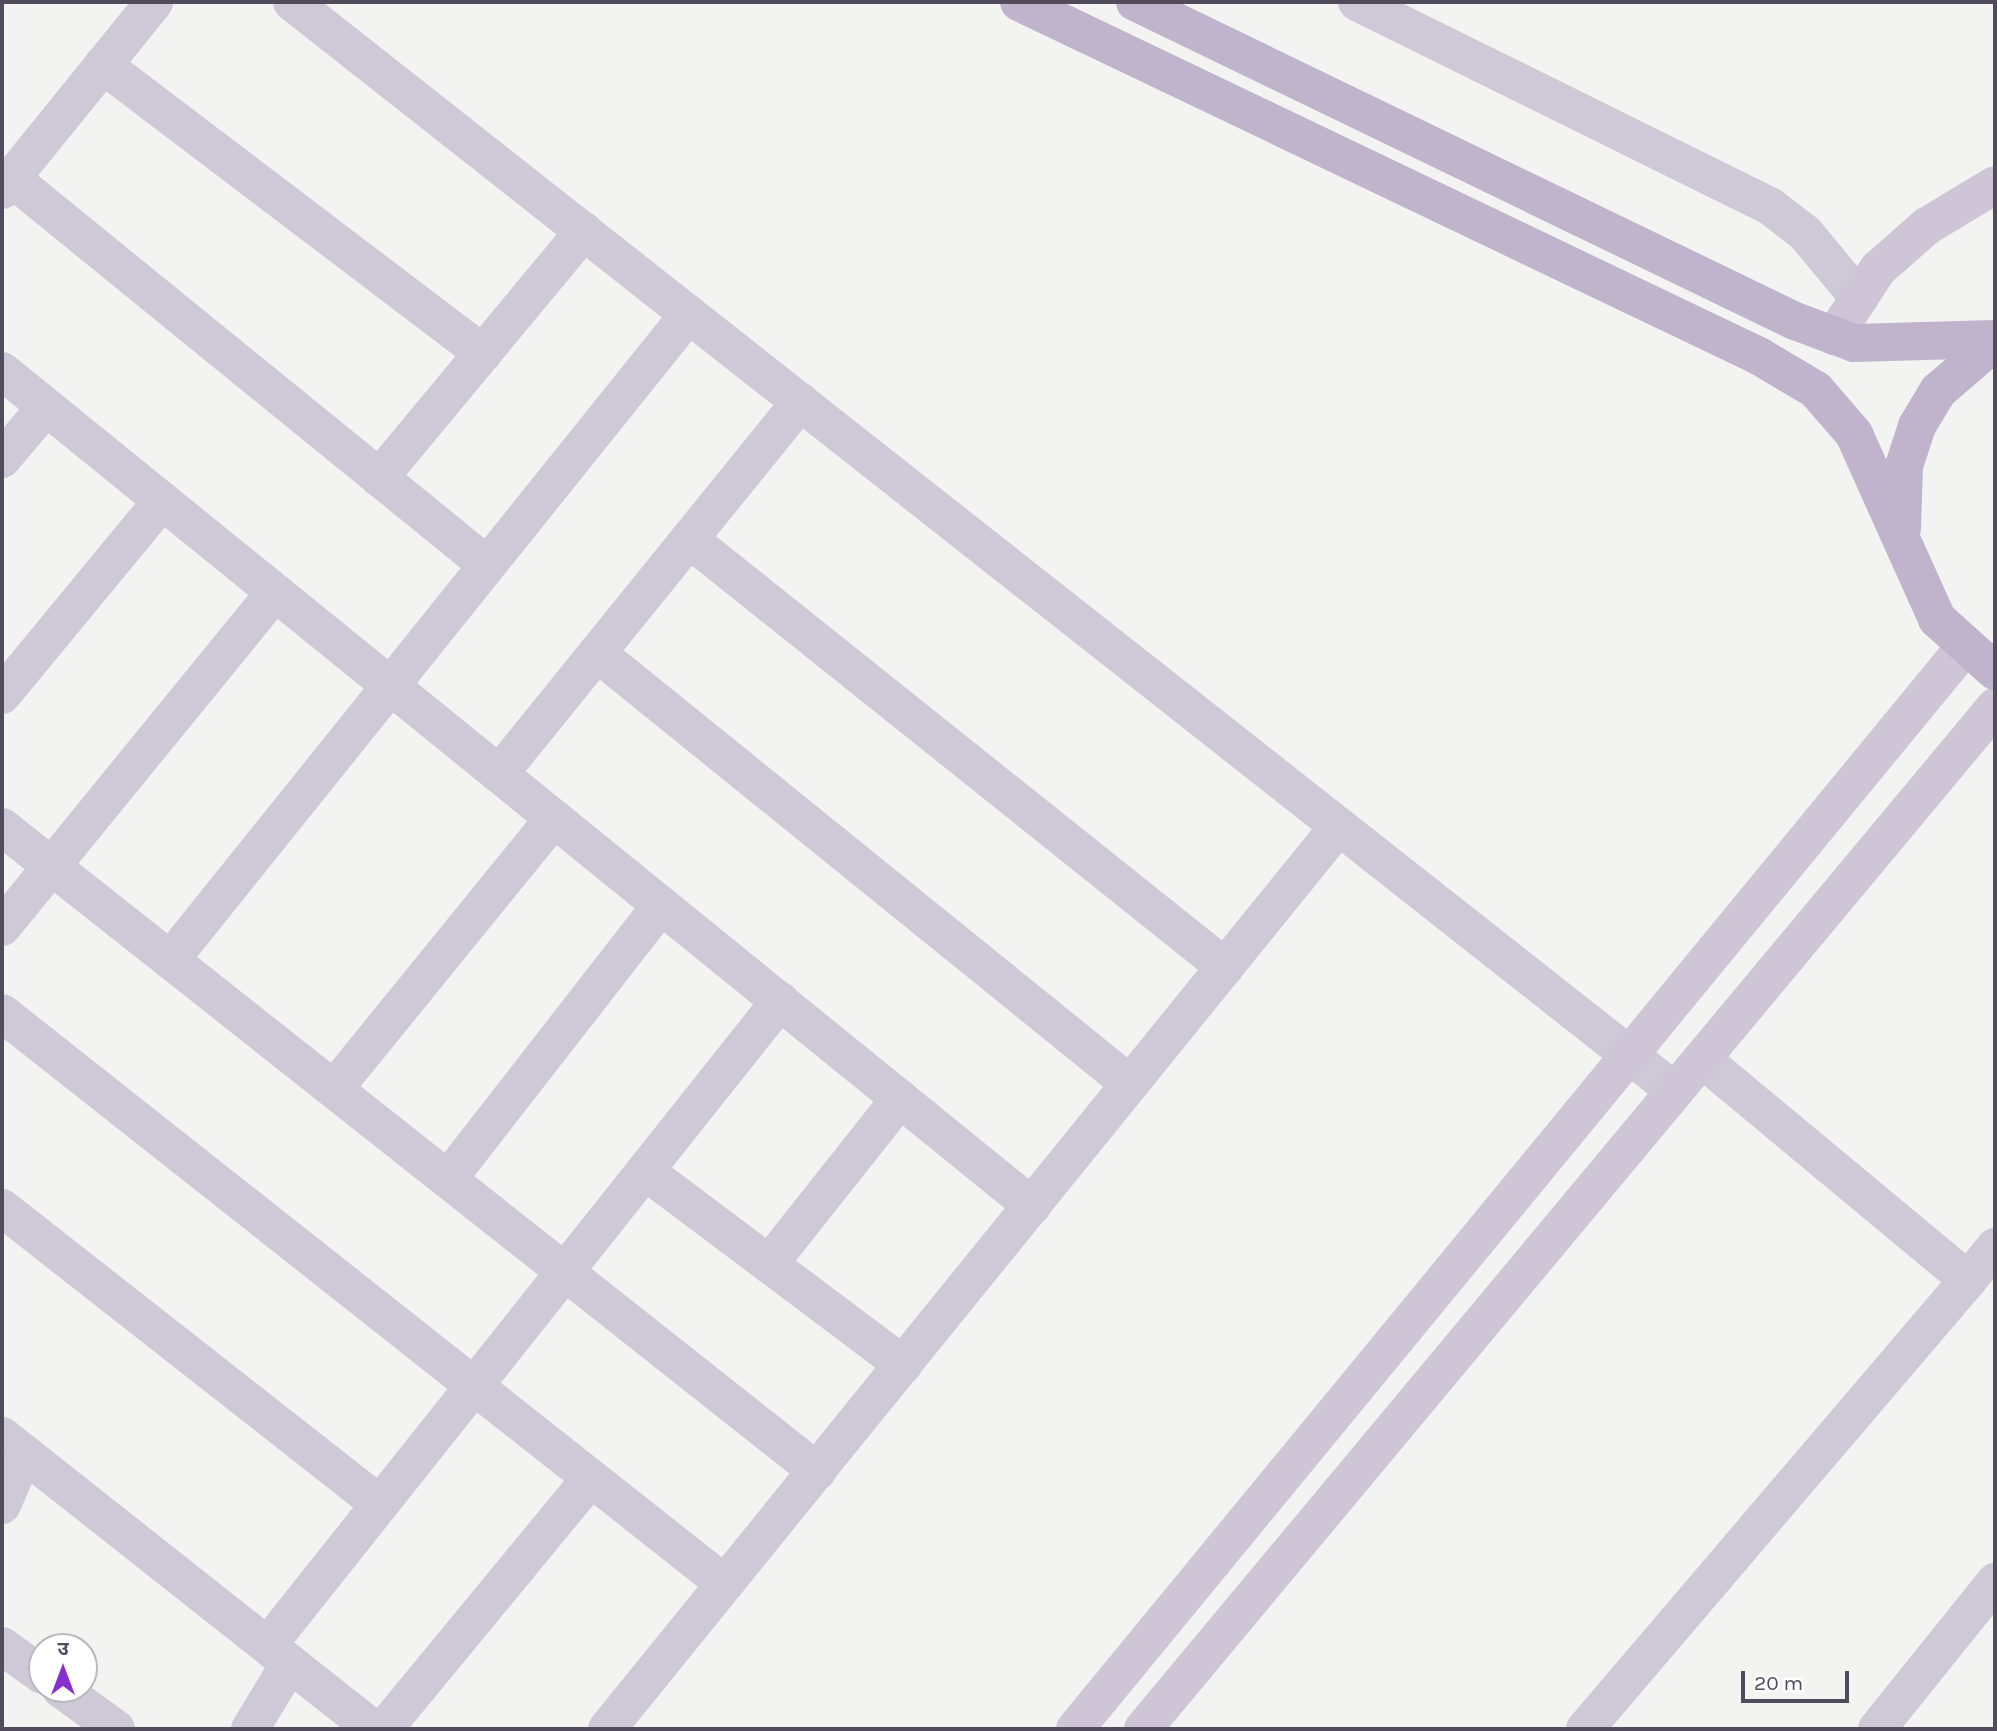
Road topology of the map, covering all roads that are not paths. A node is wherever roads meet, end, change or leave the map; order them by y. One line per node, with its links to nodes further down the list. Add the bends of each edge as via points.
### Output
1 (154, 2): 6 (street)
2 (292, 2): 9 (street)
3 (1019, 2): 22 (main road, via 1759,356 1816,390 1854,434)
4 (1135, 2): 12 (main road)
5 (1357, 2): 10 (street, via 1771,207 1805,233)
6 (103, 65): 7 (street); 14 (street)
7 (7, 184): 19 (street)
8 (1995, 185): 10 (street, via 1927,226 1878,269)
9 (584, 231): 11 (street); 14 (street)
10 (1859, 298): 12 (street)
11 (689, 314): 16 (street); 23 (street)
12 (1834, 336): 13 (main road, via 1854,343)
13 (1995, 340): 22 (main road, via 1938,391 1917,426 1903,479)
14 (483, 353): 19 (street)
15 (2, 371): 17 (street)
16 (800, 402): 21 (street); 34 (street)
17 (46, 407): 18 (street); 20 (street)
18 (2, 459)
19 (379, 478): 23 (street)
20 (163, 501): 24 (street); 27 (street)
21 (689, 539): 26 (street); 40 (street)
22 (1904, 548): 25 (main road, via 1937,619)
23 (487, 565): 29 (street)
24 (275, 592): 29 (street); 36 (street)
25 (1964, 648): 28 (main road); 43 (street)
26 (597, 653): 32 (street); 45 (street)
27 (14, 656): 30 (street)
28 (1995, 671)
29 (390, 685): 32 (street); 39 (street)
30 (2, 695)
31 (1995, 707): 44 (street)
32 (499, 774): 33 (street)
33 (554, 818): 37 (street); 46 (street)
34 (1339, 826): 40 (street); 43 (street)
35 (2, 827): 36 (street)
36 (52, 865): 38 (street); 39 (street)
37 (661, 905): 41 (street); 50 (street)
38 (2, 927)
39 (171, 959): 46 (street)
40 (1225, 967): 45 (street)
41 (780, 1001): 48 (street); 49 (street)
42 (2, 1013): 58 (street)
43 (1630, 1054): 47 (street); 75 (street)
44 (1702, 1059): 47 (street); 56 (street)
45 (1130, 1084): 51 (street)
46 (334, 1089): 50 (street)
47 (1675, 1091): 76 (street)
48 (900, 1099): 51 (street); 54 (street)
49 (645, 1171): 54 (street); 55 (street)
50 (448, 1179): 55 (street)
51 (1032, 1206): 57 (street)
52 (6, 1221): 63 (street)
53 (1995, 1247): 56 (street)
54 (769, 1264): 57 (street)
55 (565, 1272): 58 (street); 60 (street)
56 (1968, 1280): 77 (street)
57 (903, 1364): 60 (street)
58 (474, 1386): 61 (street); 63 (street)
59 (13, 1445): 62 (street); 67 (street)
60 (817, 1471): 65 (street)
61 (591, 1478): 65 (street); 73 (street)
62 (2, 1504)
63 (380, 1504): 67 (street)
64 (1995, 1582): 78 (street)
65 (725, 1584): 74 (street)
66 (2, 1646): 68 (street)
67 (279, 1654): 71 (street); 72 (street)
68 (28, 1665)
69 (80, 1703): 70 (street)
70 (116, 1729)
71 (250, 1729)
72 (373, 1729)
73 (384, 1729)
74 (607, 1729)
75 (1075, 1729)
76 (1143, 1729)
77 (1585, 1729)
78 (1877, 1729)

